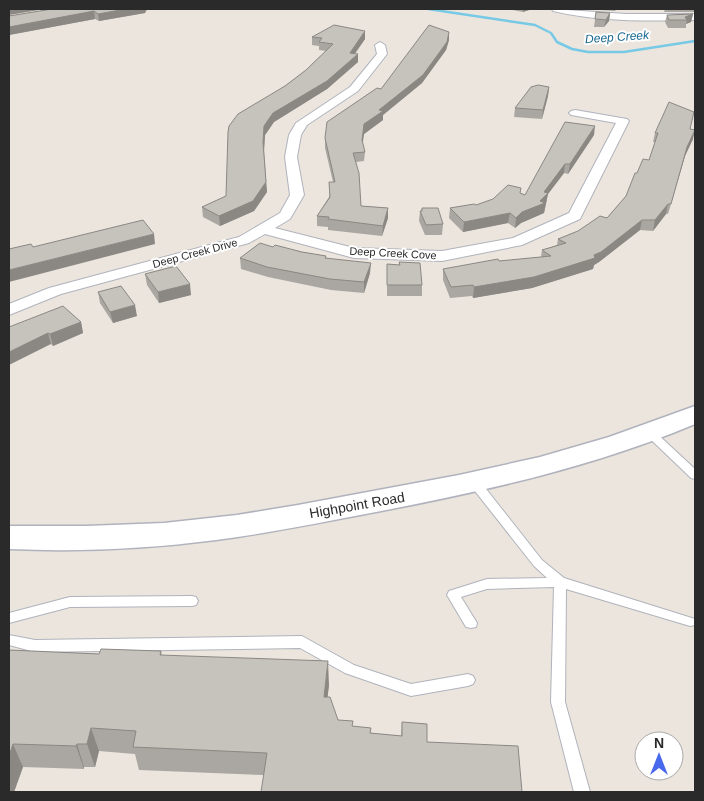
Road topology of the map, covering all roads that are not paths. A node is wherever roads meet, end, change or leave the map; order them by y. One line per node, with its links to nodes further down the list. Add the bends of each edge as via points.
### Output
1 (556, 9): 2 (street, via 581,14)
2 (639, 13): 3 (street)
3 (695, 18)
4 (380, 45): 6 (street, Deep Creek Drive, via 382,54 354,89 302,123 295,135 291,157 297,195 285,216)
5 (575, 113): 6 (street, Deep Creek Cove, via 623,121 575,216 517,242 442,256 354,253)
6 (262, 229): 7 (street, Deep Creek Drive, via 244,240 54,291)
7 (9, 310)
8 (695, 414): 9 (street, Highpoint Road)
9 (649, 432): 10 (lane); 11 (street, Highpoint Road)
10 (693, 469)
11 (474, 483): 12 (street, Highpoint Road, via 215,530 87,539); 13 (lane, via 538,563)
12 (9, 538)
13 (560, 582): 16 (lane); 17 (lane, via 487,584 453,595); 20 (lane, via 558,702)
14 (192, 601): 15 (lane, via 70,602)
15 (9, 618)
16 (690, 621)
17 (471, 623)
18 (9, 640): 19 (lane, via 35,646 302,642 350,669 412,690)
19 (468, 680)
20 (582, 792)

